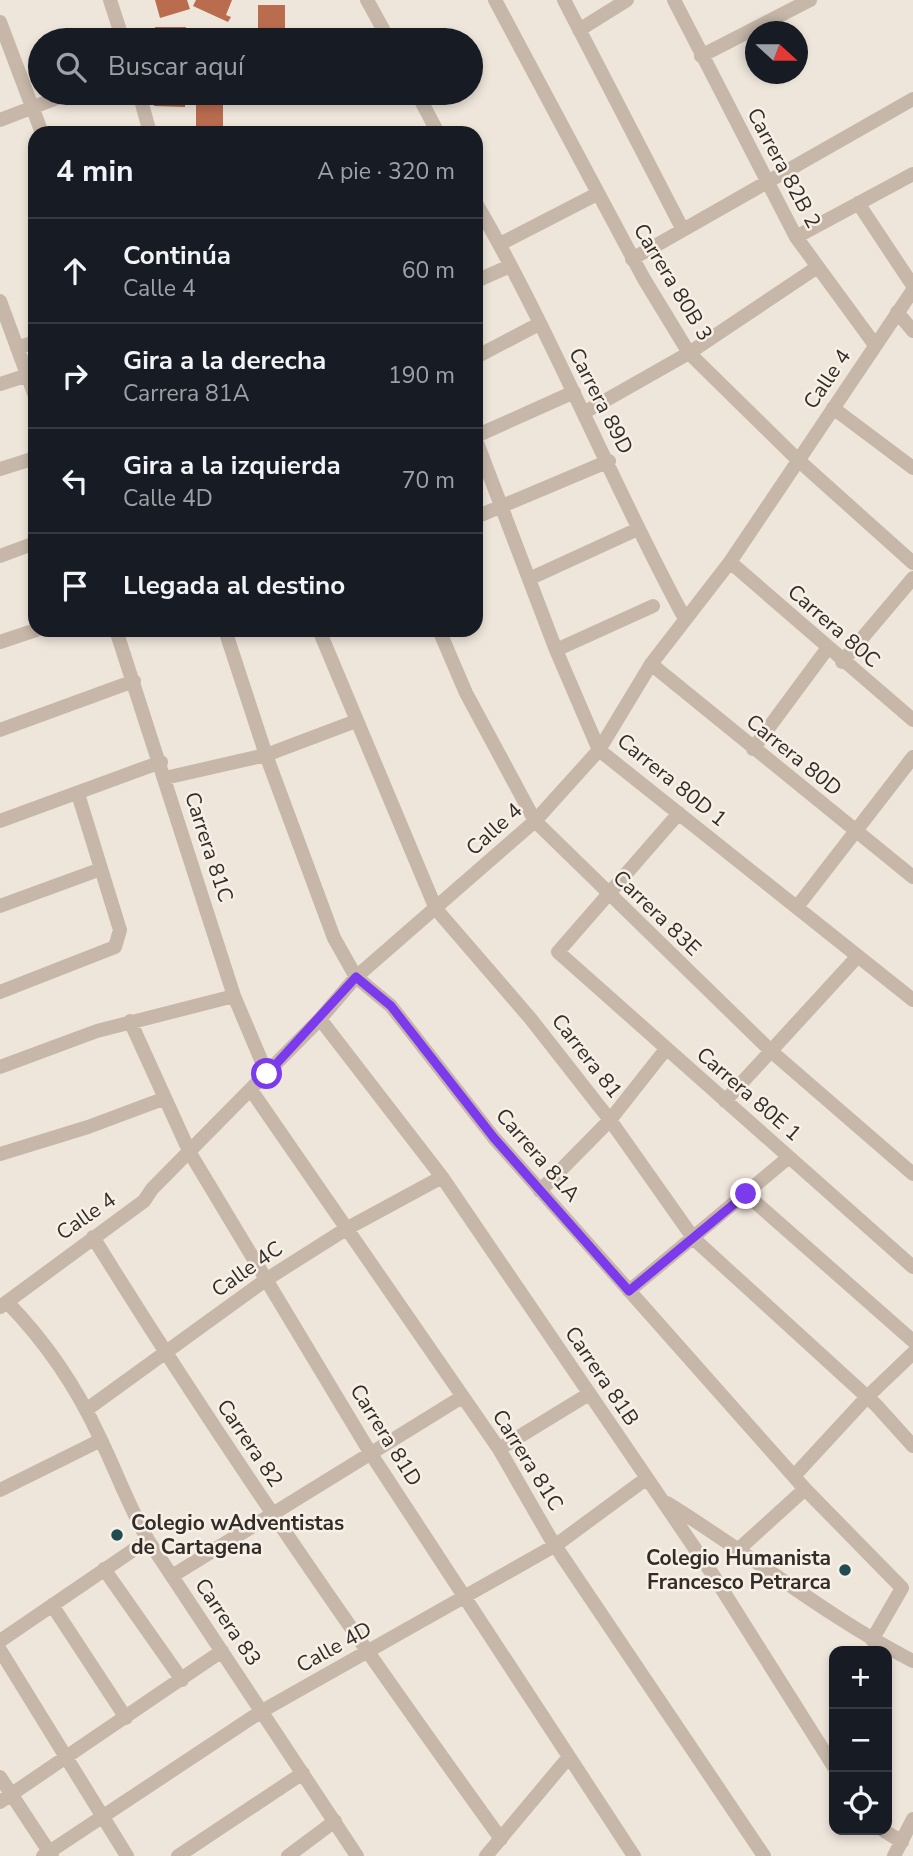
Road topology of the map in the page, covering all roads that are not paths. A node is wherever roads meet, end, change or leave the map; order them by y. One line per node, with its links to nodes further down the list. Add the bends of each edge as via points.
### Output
1 (110, 0): 9 (street)
2 (367, 0): 10 (street)
3 (495, 0): 25 (street, Carrera 80B 3)
4 (564, 0): 11 (street)
5 (627, 0): 11 (street)
6 (674, 0): 12 (street, Carrera 82B 2)
7 (810, 0): 12 (street)
8 (0, 22): 13 (street)
9 (119, 28)
10 (382, 28)
11 (579, 30): 28 (street)
12 (701, 56): 24 (street, Carrera 82B 2)
13 (28, 96)
14 (913, 99): 24 (street)
15 (37, 105): 18 (street)
16 (142, 105): 21 (street)
17 (423, 105): 22 (street)
18 (32, 107): 19 (street); 20 (street)
19 (0, 120)
20 (39, 126)
21 (148, 126)
22 (434, 126)
23 (913, 174): 26 (street)
24 (767, 182): 28 (street); 29 (street, Carrera 82B 2)
25 (597, 194): 30 (street); 31 (street, Carrera 80B 3)
26 (859, 203): 29 (street); 35 (street)
27 (483, 215): 30 (street, Carrera 89D)
28 (683, 230): 31 (street)
29 (796, 237): 33 (street, Carrera 82B 2)
30 (500, 244): 32 (street, Carrera 89D)
31 (632, 258): 44 (street, Carrera 80B 3)
32 (510, 266): 34 (street); 38 (street, Carrera 89D)
33 (816, 268): 41 (street, Carrera 82B 2); 44 (street)
34 (483, 278)
35 (913, 288): 37 (street, Calle 4)
36 (0, 301): 42 (street)
37 (897, 312): 39 (street); 41 (street, Calle 4)
38 (539, 324): 43 (street); 47 (street, Carrera 89D)
39 (913, 331)
40 (28, 344): 42 (street)
41 (874, 345): 48 (street, Calle 4)
42 (17, 348): 45 (street)
43 (483, 353)
44 (689, 354): 49 (street); 52 (street, Carrera 80B 3)
45 (28, 375): 46 (street)
46 (0, 384)
47 (574, 392): 49 (street, Carrera 89D); 50 (street)
48 (833, 408): 52 (street, Calle 4); 55 (street)
49 (586, 412): 54 (street, Carrera 89D)
50 (483, 435)
51 (483, 457): 57 (street, Carrera 80D 1)
52 (797, 458): 62 (street, Calle 4); 63 (street, Carrera 80B 3)
53 (28, 460): 56 (street)
54 (608, 461): 57 (street); 59 (street, Carrera 89D)
55 (913, 468)
56 (0, 469)
57 (502, 507): 58 (street); 64 (street, Carrera 80D 1)
58 (483, 514)
59 (638, 529): 64 (street); 67 (street, Carrera 89D)
60 (28, 546): 61 (street)
61 (0, 556)
62 (730, 562): 67 (street, Calle 4); 74 (street, Carrera 80C)
63 (913, 563)
64 (531, 578): 75 (street, Carrera 80D 1)
65 (913, 578): 76 (street)
66 (653, 606): 75 (street)
67 (685, 619): 77 (street, Calle 4)
68 (28, 633): 73 (street)
69 (118, 637): 78 (street, Carrera 81C)
70 (227, 637): 85 (street, Carrera 81A)
71 (323, 637): 81 (street, Carrera 81)
72 (442, 637): 92 (street, Carrera 83E, via 466,693)
73 (0, 642)
74 (827, 649): 76 (street, Carrera 80C); 83 (street)
75 (556, 650): 84 (street, Carrera 80D 1)
76 (842, 662): 80 (street, Carrera 80C)
77 (650, 664): 83 (street, Carrera 80D); 84 (street, Calle 4)
78 (134, 681): 82 (street); 87 (street, Carrera 81C)
79 (0, 713): 82 (street)
80 (913, 720)
81 (356, 721): 85 (street); 99 (street, Carrera 81)
82 (3, 729)
83 (753, 749): 93 (street, Carrera 80D)
84 (599, 750): 90 (street, Carrera 80D 1); 92 (street, Calle 4)
85 (266, 755): 88 (street); 101 (street, Carrera 81A, via 334,938)
86 (913, 757): 93 (street)
87 (160, 762): 88 (street, Carrera 81C); 89 (street)
88 (165, 778): 103 (street, Carrera 81C)
89 (78, 794): 91 (street); 94 (street)
90 (679, 813): 96 (street); 98 (street, Carrera 80D 1)
91 (0, 821)
92 (535, 821): 96 (street, Carrera 83E); 99 (street, Calle 4)
93 (855, 832): 95 (street, Carrera 80D); 98 (street)
94 (101, 869): 97 (street); 102 (street, via 120,930 115,947)
95 (913, 877)
96 (607, 893): 107 (street, Carrera 80E 1, via 558,952); 108 (street, Carrera 83E)
97 (0, 906)
98 (797, 907): 100 (street, Carrera 80D 1)
99 (436, 909): 101 (street, Calle 4); 114 (street, Carrera 81)
100 (858, 956): 104 (street, Carrera 80D 1); 108 (street)
101 (356, 977): 105 (street, Calle 4); 120 (street, Carrera 81A, via 391,1006)
102 (0, 992)
103 (234, 996): 106 (street); 110 (street, Carrera 81C)
104 (913, 1000)
105 (320, 1019): 110 (street, Calle 4); 119 (street, Carrera 81B)
106 (130, 1021): 109 (street); 112 (street, Carrera 81D)
107 (666, 1049): 113 (street, Carrera 80E 1); 114 (street)
108 (772, 1052): 113 (street); 118 (street, Carrera 83E)
109 (0, 1067)
110 (267, 1074): 111 (street, Calle 4)
111 (251, 1090): 115 (street, Calle 4); 122 (street, Carrera 81C)
112 (163, 1099): 115 (street, Carrera 81D); 116 (street)
113 (725, 1101): 117 (street, Carrera 80E 1)
114 (610, 1120): 120 (street); 124 (street, Carrera 81)
115 (190, 1153): 123 (street, Calle 4, via 144,1201); 126 (street, Carrera 81D)
116 (0, 1154)
117 (789, 1157): 121 (street); 125 (street, Carrera 80E 1)
118 (913, 1174)
119 (442, 1177): 122 (street, Calle 4C); 132 (street, Carrera 81B)
120 (540, 1191): 127 (street, Carrera 81A)
121 (746, 1194): 124 (street); 129 (street)
122 (346, 1229): 126 (street, Calle 4C); 133 (street, Carrera 81C)
123 (93, 1237): 128 (street, Calle 4); 130 (street, Carrera 82)
124 (694, 1238): 127 (street); 134 (street, Carrera 81)
125 (911, 1260)
126 (267, 1279): 130 (street, Calle 4C); 139 (street, Carrera 81D)
127 (629, 1291): 140 (street, Carrera 81A)
128 (3, 1305): 135 (street, Carrera 83, via 38,1334)
129 (913, 1340)
130 (165, 1353): 135 (street, Calle 4C); 145 (street, Carrera 82)
131 (913, 1353): 134 (street)
132 (589, 1394): 138 (street); 141 (street, Carrera 81B)
133 (462, 1397): 138 (street, Carrera 81C); 139 (street)
134 (867, 1397): 137 (street, Carrera 81); 140 (street)
135 (86, 1410): 136 (street, Carrera 83)
136 (101, 1440): 143 (street); 146 (street, Carrera 83)
137 (913, 1446)
138 (499, 1449): 147 (street, Carrera 81C)
139 (371, 1454): 145 (street); 151 (street, Carrera 81D)
140 (794, 1476): 142 (street, Carrera 81A)
141 (647, 1478): 144 (street, Carrera 81B); 147 (street, Calle 4D)
142 (805, 1489): 148 (street); 153 (street, Carrera 81A, via 902,1588)
143 (0, 1490)
144 (660, 1499): 148 (street); 164 (street, Carrera 81B)
145 (272, 1515): 150 (street); 157 (street, Carrera 82)
146 (148, 1540): 149 (street); 150 (street, Carrera 83)
147 (556, 1545): 151 (street, Calle 4D); 181 (street, Carrera 81C)
148 (740, 1548): 153 (street)
149 (104, 1569): 152 (street); 159 (street)
150 (172, 1576): 156 (street, Carrera 83)
151 (465, 1598): 157 (street, Calle 4D); 163 (street, Carrera 81D)
152 (52, 1605): 154 (street); 161 (street)
153 (872, 1640): 158 (street)
154 (0, 1641)
155 (0, 1650): 162 (street)
156 (222, 1651): 159 (street); 160 (street, Carrera 83)
157 (366, 1652): 160 (street, Calle 4D); 172 (street, Carrera 82)
158 (913, 1661)
159 (182, 1681): 161 (street)
160 (262, 1711): 165 (street, Carrera 83); 168 (street, Calle 4D)
161 (126, 1718): 162 (street)
162 (66, 1758): 167 (street); 168 (street)
163 (568, 1758): 172 (street); 174 (street, Carrera 81D)
164 (829, 1759)
165 (303, 1773): 170 (street, Carrera 83); 177 (street)
166 (0, 1777): 167 (street)
167 (6, 1798): 175 (street)
168 (102, 1817): 175 (street, Calle 4D); 176 (street)
169 (913, 1819): 173 (street)
170 (335, 1821): 178 (street); 179 (street, Carrera 83)
171 (891, 1835): 173 (street)
172 (501, 1839): 180 (street)
173 (902, 1842): 182 (street)
174 (628, 1853)
175 (48, 1855)
176 (127, 1856)
177 (178, 1856)
178 (288, 1856)
179 (357, 1856)
180 (486, 1856)
181 (764, 1856)
182 (894, 1856)

